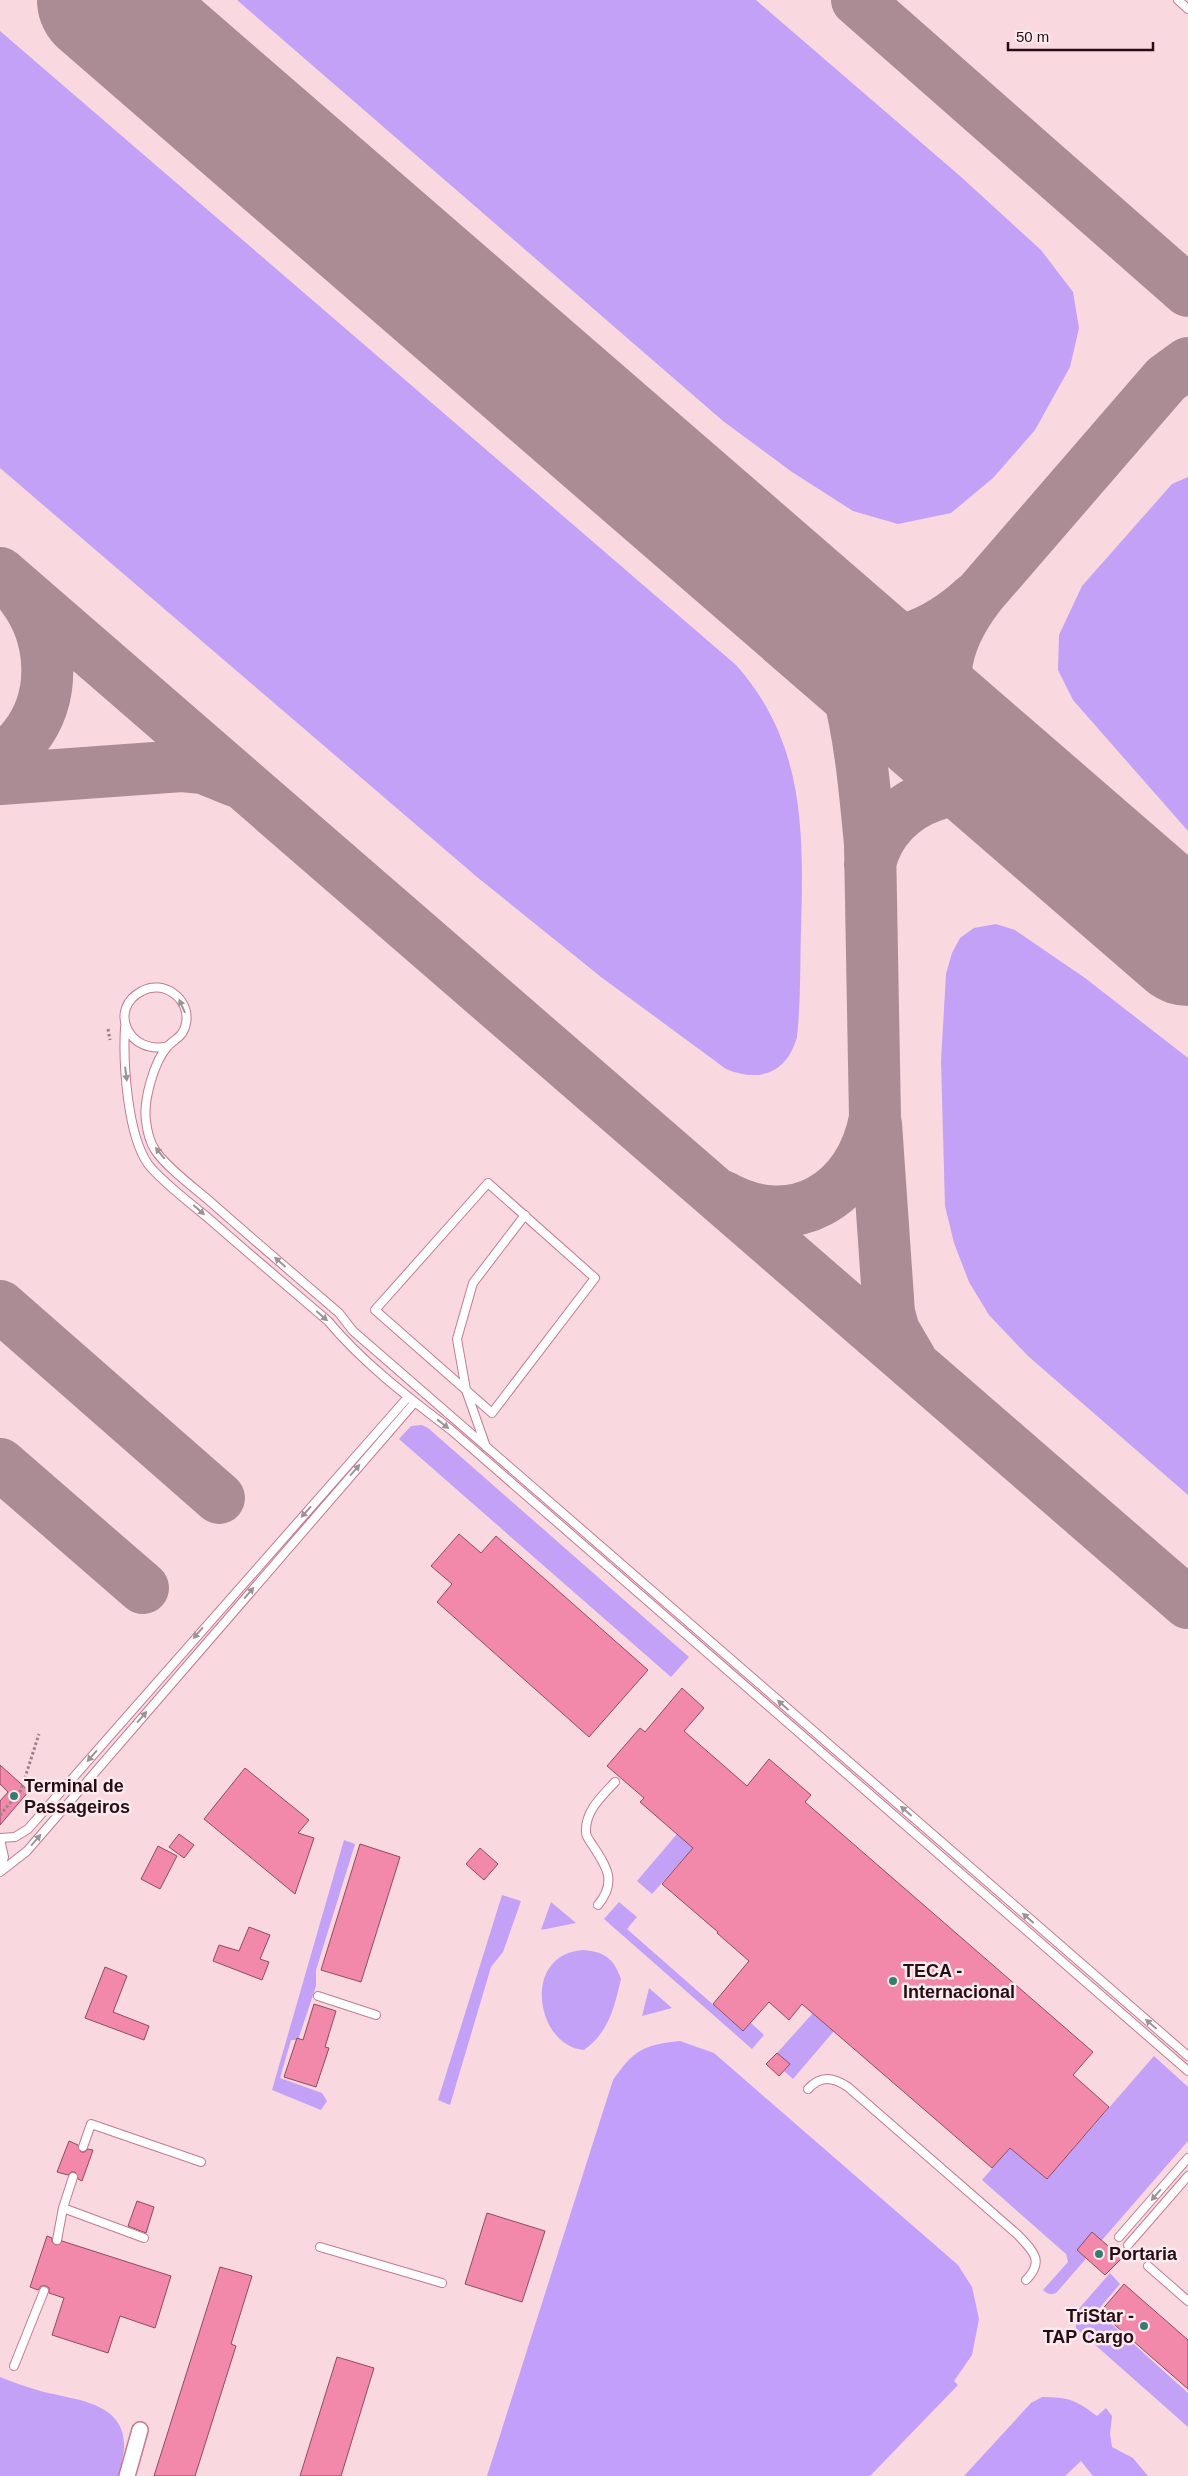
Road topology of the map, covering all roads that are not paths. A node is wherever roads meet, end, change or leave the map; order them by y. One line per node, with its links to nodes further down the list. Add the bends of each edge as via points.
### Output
1 (1178, 0): 2 (lane)
2 (1188, 9)
3 (126, 1025): 4 (lane, via 134,1040 142,1045 159,1049); 4 (lane, one-way to 3, via 183,1032 186,1011 182,1001 165,988 143,990 134,996 125,1014); 7 (lane, one-way to 7, via 123,1056 128,1094 136,1137 148,1164 328,1321 344,1341)
4 (168, 1046): 9 (lane, one-way to 4, via 353,1332 339,1313 183,1178 156,1150 146,1120 146,1107 153,1073)
5 (525, 1215): 6 (lane, via 473,1283 457,1339); 6 (lane, via 595,1278 492,1412); 6 (lane, via 488,1183 375,1310)
6 (466, 1390): 9 (lane)
7 (408, 1397): 8 (lane); 11 (lane, one-way to 11, via 28,1829 16,1837)
8 (415, 1402): 12 (lane, one-way to 8, via 27,1851); 17 (lane, one-way to 17)
9 (486, 1447): 16 (lane, one-way to 9)
10 (615, 1782): 13 (lane, via 594,1805 587,1822 586,1835 608,1868 610,1877)
11 (0, 1838): 12 (lane, via 4,1857)
12 (0, 1870)
13 (598, 1905)
14 (318, 1996): 15 (lane)
15 (376, 2015)
16 (1188, 2056)
17 (1188, 2071)
18 (808, 2089): 31 (lane, via 816,2080 825,2078 837,2080 848,2087 1010,2228 1032,2249 1037,2262 1035,2271)
19 (83, 2147): 21 (lane, via 91,2124)
20 (1188, 2158): 25 (lane, one-way to 25)
21 (201, 2162)
22 (1188, 2176): 28 (lane)
23 (73, 2177): 24 (lane)
24 (64, 2208): 26 (lane); 27 (lane)
25 (1119, 2237)
26 (144, 2238)
27 (57, 2240)
28 (1128, 2245)
29 (320, 2248): 32 (lane)
30 (1148, 2266): 34 (lane)
31 (1026, 2280)
32 (442, 2283)
33 (44, 2292): 35 (lane)
34 (1188, 2301)
35 (14, 2366)
36 (140, 2430): 37 (street)
37 (127, 2476)

